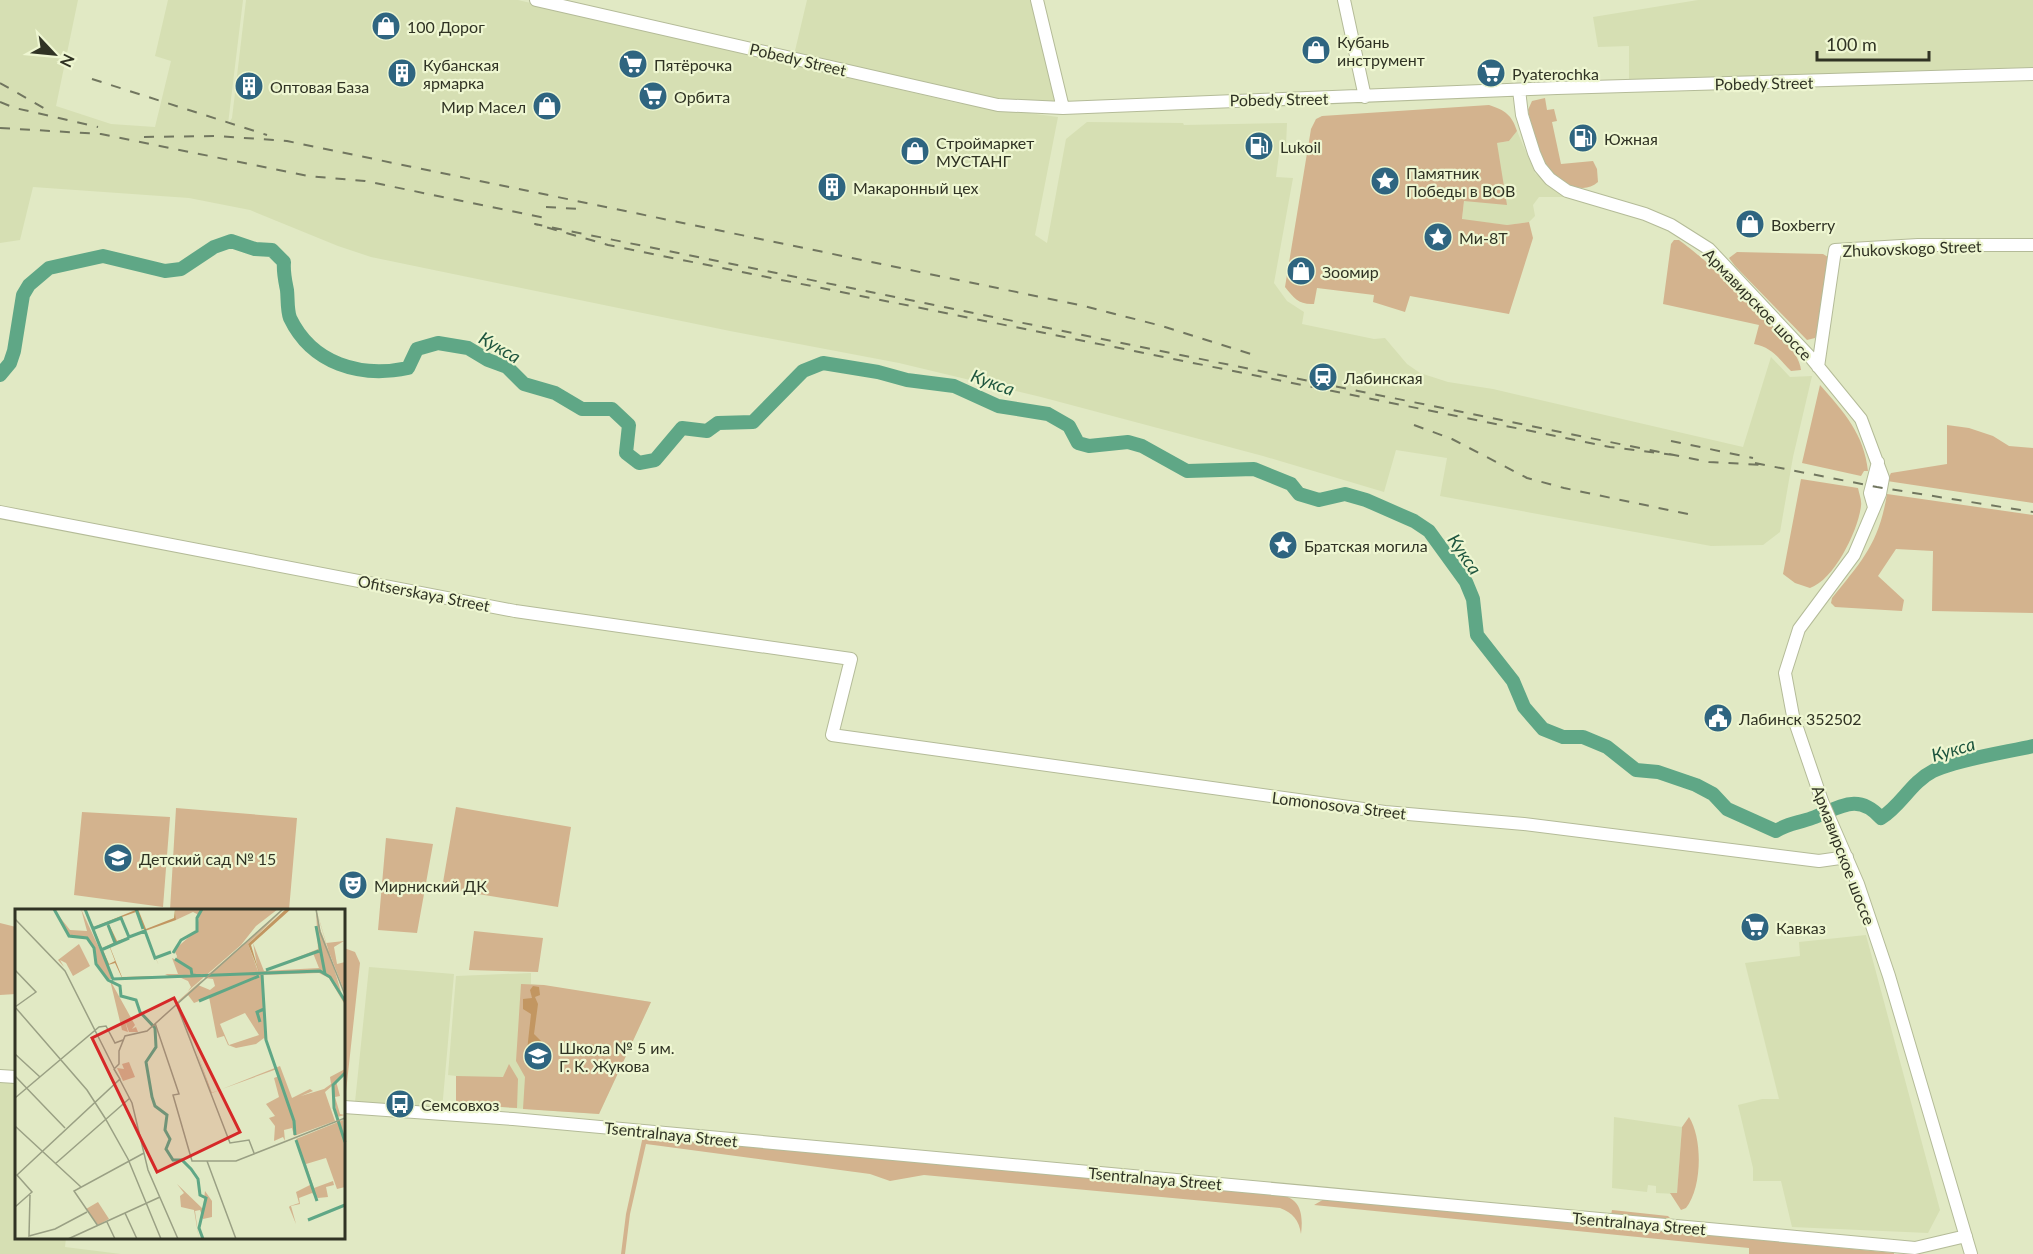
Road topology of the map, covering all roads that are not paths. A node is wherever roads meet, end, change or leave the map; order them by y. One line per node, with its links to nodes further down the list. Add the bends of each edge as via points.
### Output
1 (536, 0): 7 (street, Pobedy Street, via 998,105)
2 (1037, 0): 7 (street)
3 (1344, 0): 6 (street)
4 (2033, 74): 5 (street, Pobedy Street)
5 (1519, 90): 6 (street, Pobedy Street); 9 (street, Армавирское шоссе, via 1534,153 1550,179 1567,191 1653,218 1709,249)
6 (1365, 97): 7 (street, Pobedy Street)
7 (1063, 108)
8 (2033, 245): 9 (street, Zhukovskogo Street, via 1835,250)
9 (1818, 367): 12 (street, Армавирское шоссе, via 1861,419 1884,478 1854,555 1799,629 1785,673 1793,716 1822,801)
10 (0, 512): 11 (street, Ofitserskaya Street, via 515,611 850,659)
11 (832, 735): 12 (street, Lomonosova Street, via 1385,812 1524,824 1819,861)
12 (1847, 857): 16 (street, Армавирское шоссе, via 1892,988)
13 (0, 1076): 14 (street)
14 (15, 1077)
15 (345, 1107): 16 (street, Tsentralnaya Street, via 1915,1248)
16 (1966, 1236): 17 (street, Армавирское шоссе)
17 (1971, 1254)

